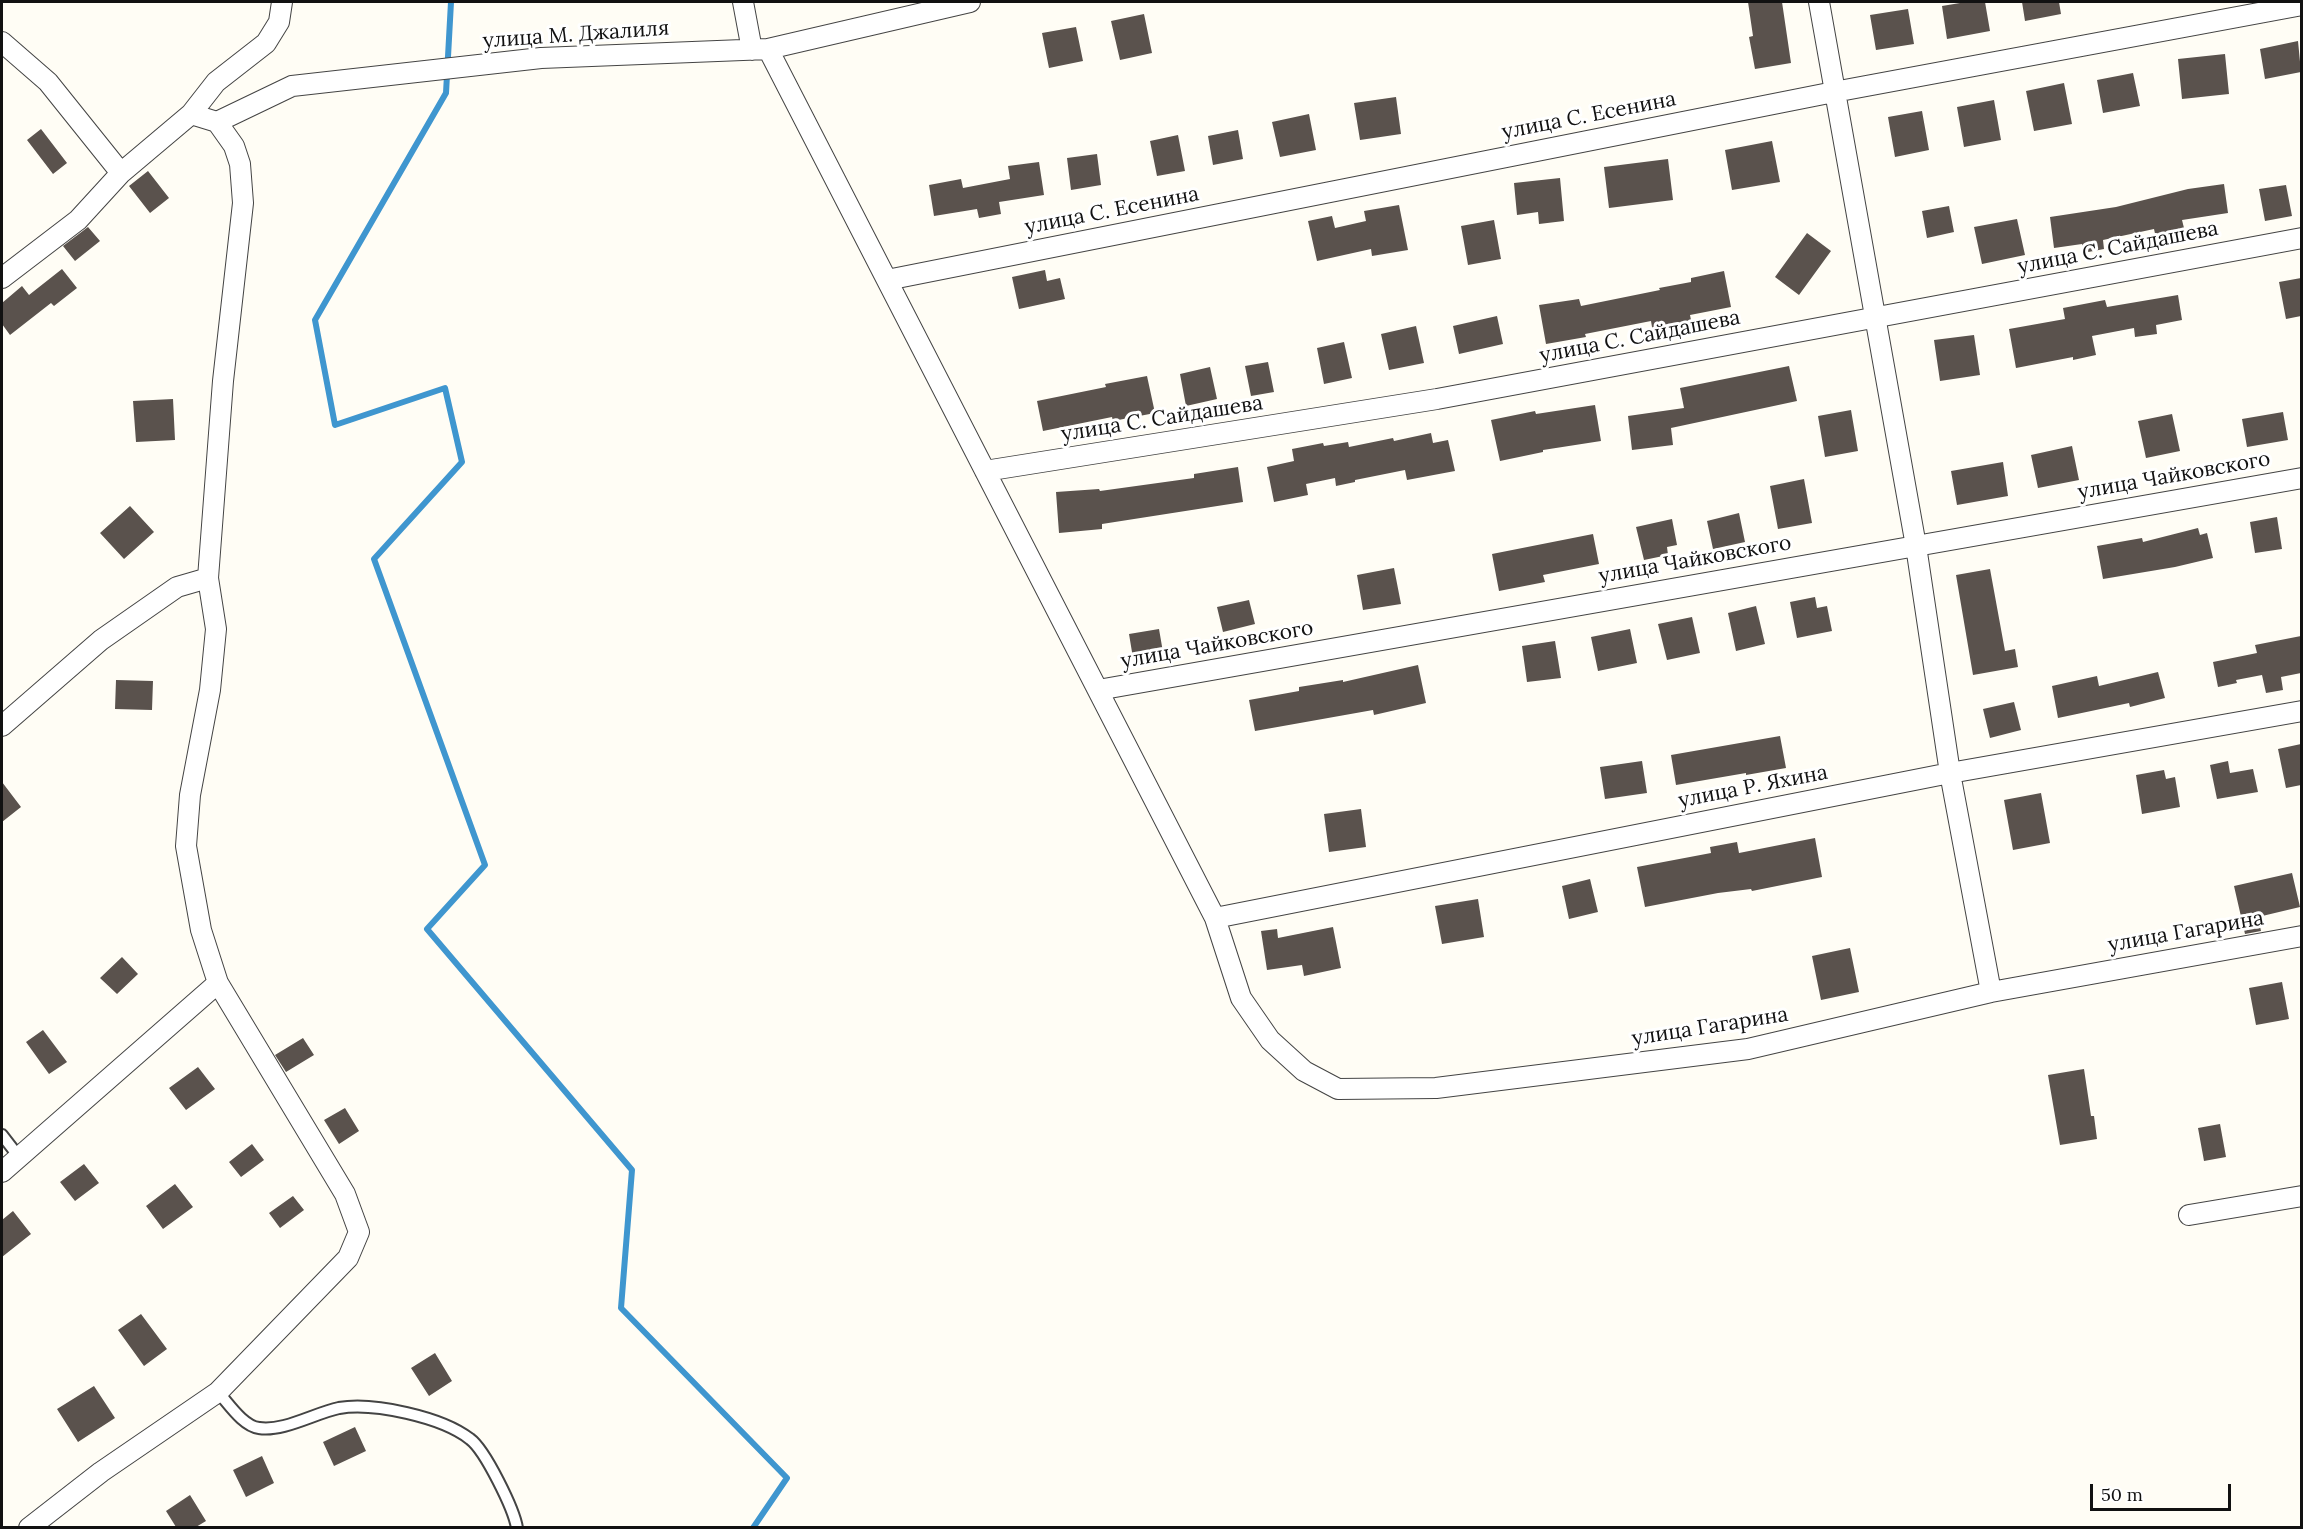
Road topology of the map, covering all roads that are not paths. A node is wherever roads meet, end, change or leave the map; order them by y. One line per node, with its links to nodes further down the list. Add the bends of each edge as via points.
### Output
1 (282, 2): 9 (street, via 279,22 266,43 216,82)
2 (743, 2): 7 (street, улица Гагарина)
3 (970, 2): 7 (street, улица М. Джалиля)
4 (1819, 2): 8 (street)
5 (2301, 5): 8 (street, улица С. Есенина)
6 (2, 42): 11 (street, via 48,82)
7 (760, 50): 10 (street, улица М. Джалиля, via 541,58 292,86); 14 (street, улица Гагарина)
8 (1834, 92): 14 (street, улица С. Есенина); 15 (street)
9 (191, 114): 10 (street); 11 (street)
10 (217, 123): 19 (street, via 234,146 240,164 243,203 223,381)
11 (121, 173): 13 (street, via 78,220)
12 (2301, 238): 15 (street, улица С. Сайдашева)
13 (2, 278)
14 (887, 280): 16 (street, улица Гагарина)
15 (1876, 317): 16 (street, улица С. Сайдашева, via 1437,399); 18 (street)
16 (985, 471): 20 (street, улица Гагарина)
17 (2301, 478): 18 (street, улица Чайковского)
18 (1917, 546): 20 (street, улица Чайковского); 23 (street)
19 (208, 578): 22 (street, via 177,587 101,640); 26 (street, via 216,629 210,690 190,795 186,846 201,930)
20 (1098, 690): 24 (street, улица Гагарина)
21 (2301, 711): 23 (street, улица Р. Яхина)
22 (2, 726)
23 (1950, 773): 24 (street, улица Р. Яхина); 27 (street)
24 (1215, 918): 27 (street, улица Гагарина, via 1241,998 1270,1040 1304,1071 1338,1089 1436,1088 1748,1049)
25 (2301, 936): 27 (street, улица Гагарина)
26 (218, 983): 29 (street); 33 (street, via 345,1194 358,1232 348,1258)
27 (1991, 992)
28 (2, 1135): 29 (lane)
29 (19, 1157): 30 (street)
30 (2, 1172)
31 (2301, 1196): 32 (street)
32 (2189, 1215)
33 (218, 1392): 34 (street); 35 (lane, via 257,1428 272,1429 340,1408 387,1408 440,1423 471,1439 489,1463)
34 (29, 1527)
35 (517, 1527)

